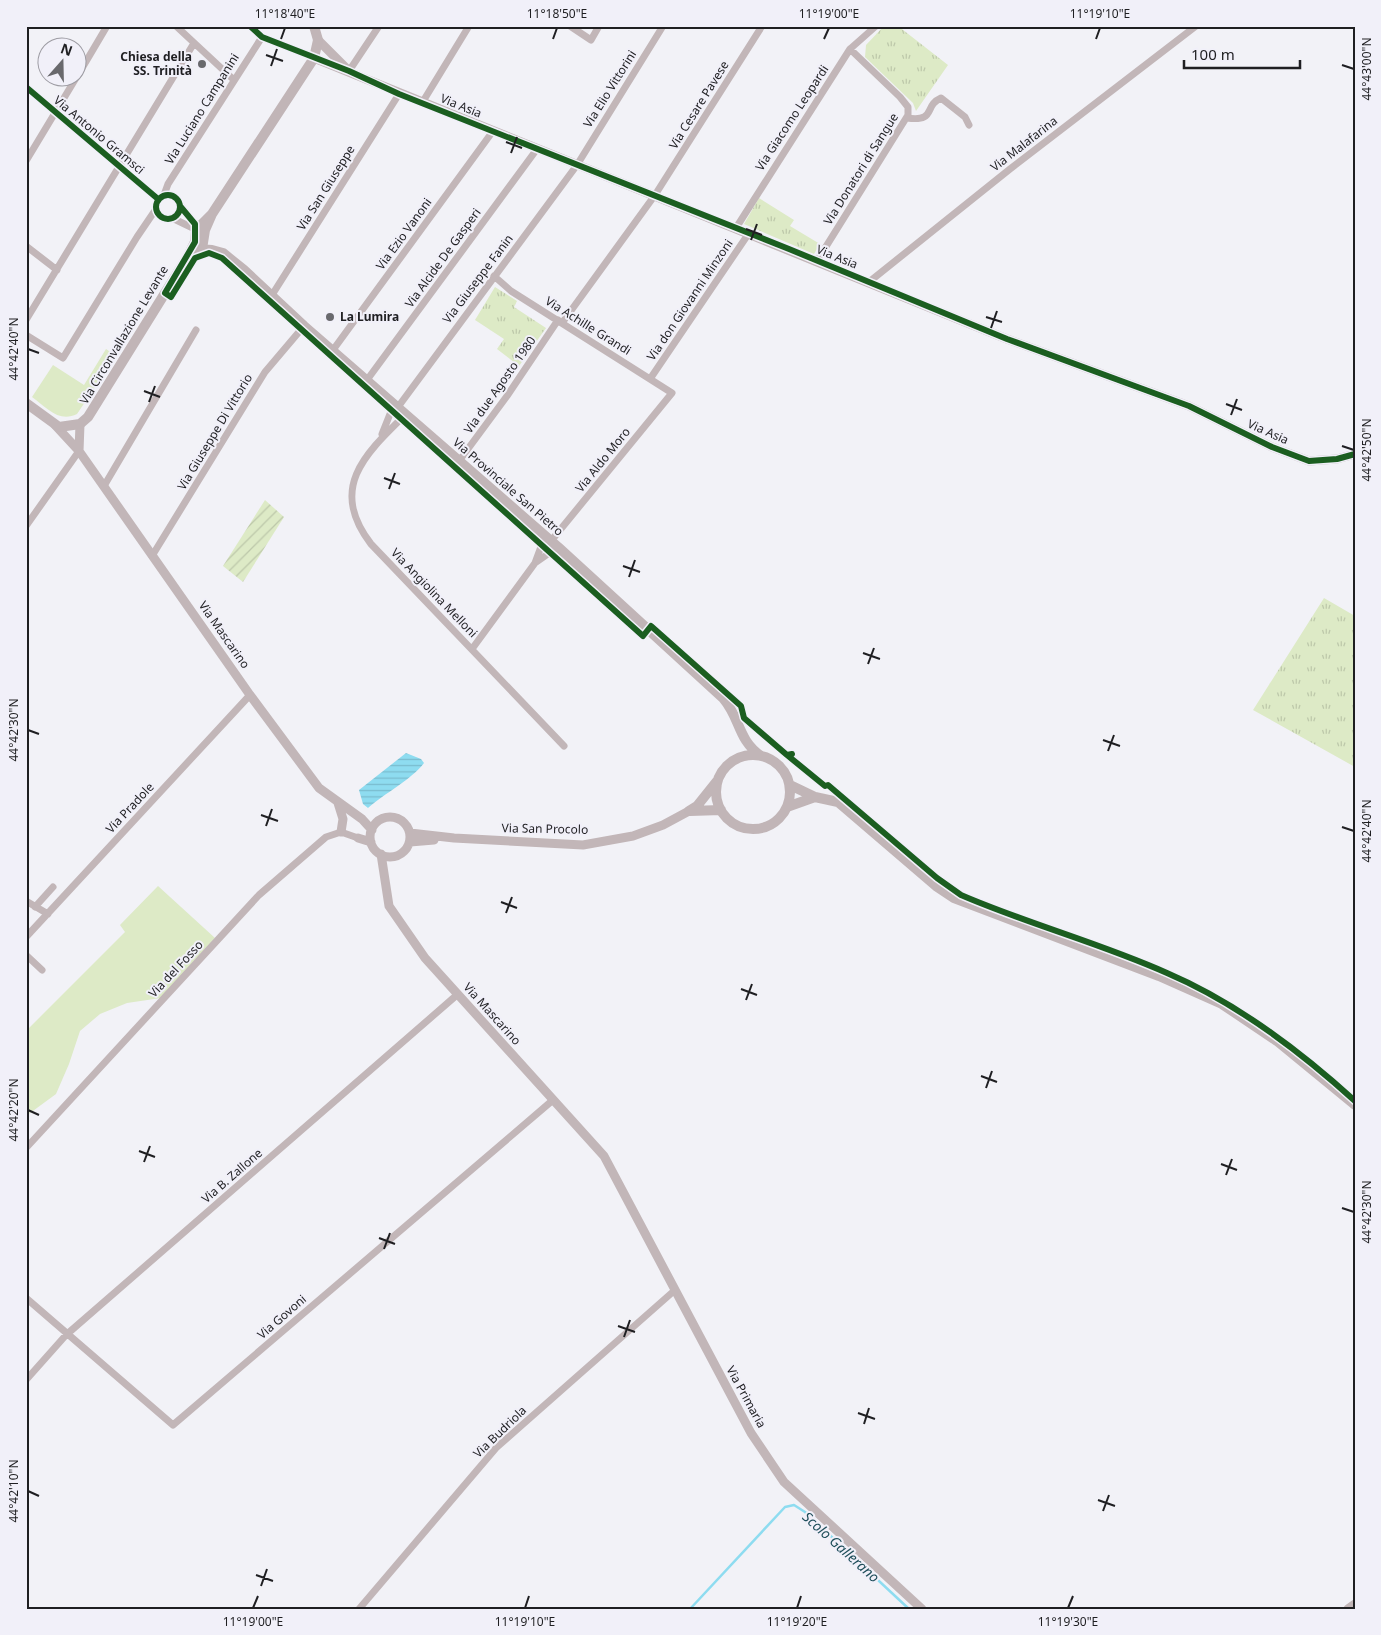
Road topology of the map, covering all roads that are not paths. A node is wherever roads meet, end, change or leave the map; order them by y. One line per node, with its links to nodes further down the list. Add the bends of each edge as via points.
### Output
1 (107, 26): 17 (street)
2 (176, 26): 15 (street)
3 (250, 26): 13 (street)
4 (314, 26): 14 (main road, Via Circonvallazione Levante)
5 (379, 26): 19 (street)
6 (469, 26): 24 (street)
7 (570, 26): 8 (street, via 590,40)
8 (599, 26)
9 (663, 26): 32 (street, Via Elio Vittorini)
10 (762, 26): 33 (street, Via Cesare Pavese)
11 (876, 26): 16 (street, Via Giacomo Leopardi)
12 (1196, 26): 50 (street, Via Malafarina)
13 (262, 37): 18 (street); 20 (street, Via Luciano Campanini)
14 (318, 40): 18 (main road, Via Circonvallazione Levante); 19 (street, Via Asia)
15 (194, 43): 20 (street); 31 (street)
16 (850, 49): 26 (street, Via Donatori di Sangue, via 908,106); 40 (street, Via Giacomo Leopardi)
17 (88, 58)
18 (314, 58): 19 (street, Via Asia); 38 (main road, Via Circonvallazione Levante)
19 (349, 71): 23 (street, Via Asia)
20 (234, 80): 34 (street, Via Luciano Campanini)
21 (26, 87): 25 (street, Via Antonio Gramsci)
22 (70, 88): 25 (street)
23 (399, 94): 24 (street, Via Asia); 51 (street, Via San Giuseppe)
24 (422, 103): 28 (street, Via Asia)
25 (56, 112): 30 (street); 31 (street, Via Antonio Gramsci)
26 (907, 118): 27 (street, via 924,118 942,98); 47 (street, Via Donatori di Sangue)
27 (969, 124)
28 (494, 131): 29 (street, Via Asia); 57 (street, Via Ezio Vanoni)
29 (537, 148): 32 (street, Via Asia); 59 (street, Via Alcide De Gasperi)
30 (26, 161)
31 (118, 165): 34 (street, Via Antonio Gramsci); 48 (street)
32 (577, 165): 33 (street, Via Asia); 49 (street, Via Giuseppe Fanin)
33 (655, 196): 40 (street, Via Asia); 53 (street, Via Cesare Pavese)
34 (161, 197): 35 (street, Via Antonio Gramsci); 36 (street)
35 (180, 206): 37 (street, Via Antonio Gramsci); 39 (street, via 179,214)
36 (156, 209): 39 (street, via 163,217); 56 (street, via 63,358)
37 (187, 213): 38 (street, via 197,219); 41 (street)
38 (209, 217): 41 (main road, Via Circonvallazione Levante)
39 (172, 218): 41 (street)
40 (736, 228): 42 (street, Via Asia)
41 (198, 234): 44 (main road, Via Circonvallazione Levante); 45 (main road); 46 (main road, Via Circonvallazione Levante)
42 (749, 234): 47 (street, Via Asia); 58 (street, Via don Giovanni Minzoni)
43 (26, 246): 48 (street)
44 (202, 249): 45 (main road); 46 (main road)
45 (223, 253): 51 (main road, Via Provinciale San Pietro)
46 (188, 256): 64 (main road, Via Circonvallazione Levante, via 100,401)
47 (817, 261): 50 (street, Via Asia)
48 (57, 270): 52 (street)
49 (494, 276): 53 (street, Via Achille Grandi, via 511,291); 62 (street, Via Giuseppe Fanin)
50 (869, 282): 68 (street, Via Asia, via 1007,339 1189,406 1272,447 1310,461)
51 (272, 295): 54 (main road, Via Provinciale San Pietro)
52 (26, 320)
53 (560, 322): 58 (street, Via Achille Grandi); 69 (street, Via due Agosto 1980)
54 (304, 326): 57 (main road, Via Provinciale San Pietro); 73 (street, Via Giuseppe Di Vittorio, via 265,372)
55 (196, 330): 70 (street)
56 (26, 335)
57 (333, 350): 59 (main road, Via Provinciale San Pietro)
58 (650, 379): 60 (street, Via Achille Grandi)
59 (367, 380): 62 (main road, Via Provinciale San Pietro)
60 (672, 393): 72 (street, Via Aldo Moro)
61 (26, 403): 65 (main road)
62 (396, 405): 63 (main road, Via Provinciale San Pietro); 66 (street, Via Angiolina Melloni)
63 (406, 414): 66 (street, Via Angiolina Melloni); 69 (main road, Via Provinciale San Pietro)
64 (80, 424): 65 (main road, via 64,428); 67 (street)
65 (55, 425): 67 (street, Via Mascarino)
66 (381, 436): 75 (street, Via Angiolina Melloni, via 358,469 352,506 355,520 372,544)
67 (79, 450): 70 (street, Via Mascarino); 71 (street)
68 (1355, 454)
69 (459, 461): 72 (main road, Via Provinciale San Pietro)
70 (104, 486): 73 (street, Via Mascarino)
71 (26, 526)
72 (551, 542): 74 (street); 74 (street); 77 (main road, Via Provinciale San Pietro, via 723,698 734,712)
73 (152, 556): 76 (street, Via Mascarino)
74 (535, 563): 75 (street)
75 (472, 649): 78 (street, Via Angiolina Melloni)
76 (250, 695): 84 (street, Via Mascarino, via 319,788); 98 (street, Via Pradole)
77 (741, 734): 79 (main road, via 750,748); 80 (main road)
78 (564, 746)
79 (761, 756): 80 (main road); 82 (main road, via 784,771)
80 (735, 760): 81 (main road)
81 (719, 780): 86 (main road, via 717,793); 87 (main road)
82 (790, 785): 83 (main road); 85 (main road)
83 (815, 797): 85 (main road); 104 (main road, via 838,802 948,894 1159,976 1222,1004 1278,1041)
84 (338, 803): 88 (street, via 343,819); 89 (street, Via Mascarino, via 362,819)
85 (787, 807): 86 (main road, via 774,823 754,829 738,825)
86 (721, 810): 87 (main road)
87 (689, 811): 90 (street, Via San Procolo, via 633,836 583,845)
88 (341, 832): 91 (street); 105 (street, Via del Fosso, via 326,837 260,894)
89 (373, 832): 90 (street, via 388,817 399,819 408,827); 91 (street); 92 (street)
90 (410, 837): 93 (street, via 403,852)
91 (358, 838)
92 (381, 854): 93 (street); 94 (street, Via Mascarino)
93 (391, 856): 94 (street)
94 (383, 876): 102 (street, Via Mascarino, via 390,906 403,928)
95 (54, 887): 97 (street)
96 (26, 901): 97 (street)
97 (35, 907): 98 (street)
98 (48, 914): 99 (street, Via Pradole)
99 (26, 937)
100 (26, 955): 101 (street)
101 (42, 970)
102 (458, 994): 103 (street, Via Mascarino); 109 (street, Via B. Zallone)
103 (553, 1100): 106 (street, Via Mascarino); 109 (street, Via Govoni, via 173,1425)
104 (1355, 1105)
105 (26, 1148)
106 (604, 1156): 107 (street, Via Primaria)
107 (675, 1290): 112 (street, Via Budriola, via 496,1448); 113 (street, Via Primaria, via 751,1433 784,1482)
108 (26, 1298): 109 (street, Via Govoni)
109 (66, 1335): 110 (street, Via B. Zallone)
110 (26, 1380)
111 (1355, 1604): 114 (street)
112 (359, 1609)
113 (922, 1609)
114 (1348, 1609)

